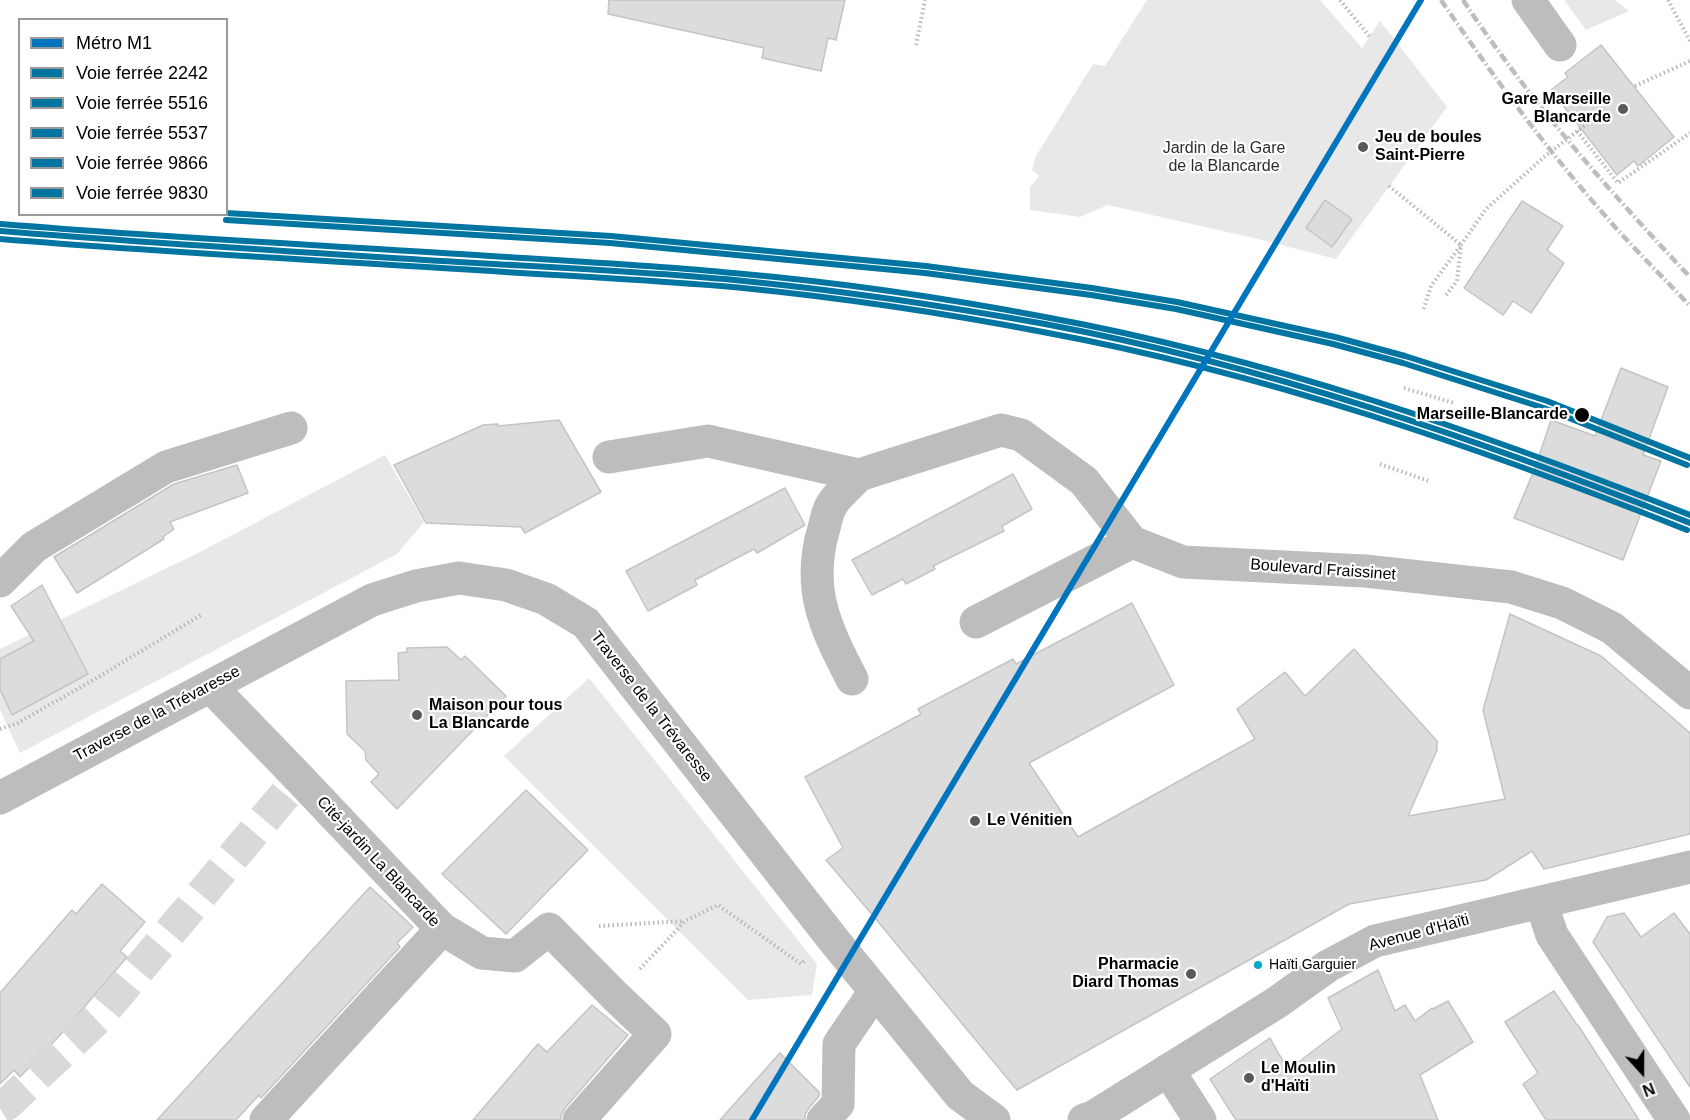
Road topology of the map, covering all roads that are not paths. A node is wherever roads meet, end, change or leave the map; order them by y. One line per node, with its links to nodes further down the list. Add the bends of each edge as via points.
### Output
1 (1528, 0): 2 (street)
2 (1560, 45)
3 (291, 428): 7 (street, via 166,467 34,547)
4 (609, 457): 5 (street, via 708,441)
5 (859, 475): 6 (street, via 1000,430 1021,435 1084,481); 9 (street, via 831,505 818,549 816,572 818,601)
6 (1132, 542): 8 (street); 11 (street, Boulevard Fraissinet, via 1183,562 1365,571 1511,587 1562,603 1612,628)
7 (0, 581)
8 (976, 622)
9 (852, 679)
10 (210, 686): 12 (street, Traverse de la Trévaresse); 15 (street, Cité-jardin La Blancarde); 16 (street, Traverse de la Trévaresse, via 372,600 416,586 459,579 506,585 546,599 586,623)
11 (1690, 693)
12 (0, 798)
13 (1690, 867): 14 (street, Avenue d'Haïti)
14 (1541, 902): 17 (street, Avenue d'Haïti, via 1375,941 1328,966); 24 (street, via 1552,935)
15 (442, 929): 18 (street, Cité-jardin La Blancarde); 19 (street, via 482,953 514,956 549,929 655,1034)
16 (875, 991): 20 (street, via 839,1044 838,1104); 21 (street, Traverse de la Trévaresse, via 960,1095)
17 (1168, 1070): 22 (street, Avenue d'Haïti); 23 (street)
18 (266, 1120)
19 (579, 1120)
20 (823, 1120)
21 (994, 1120)
22 (1084, 1120)
23 (1200, 1120)
24 (1674, 1120)

